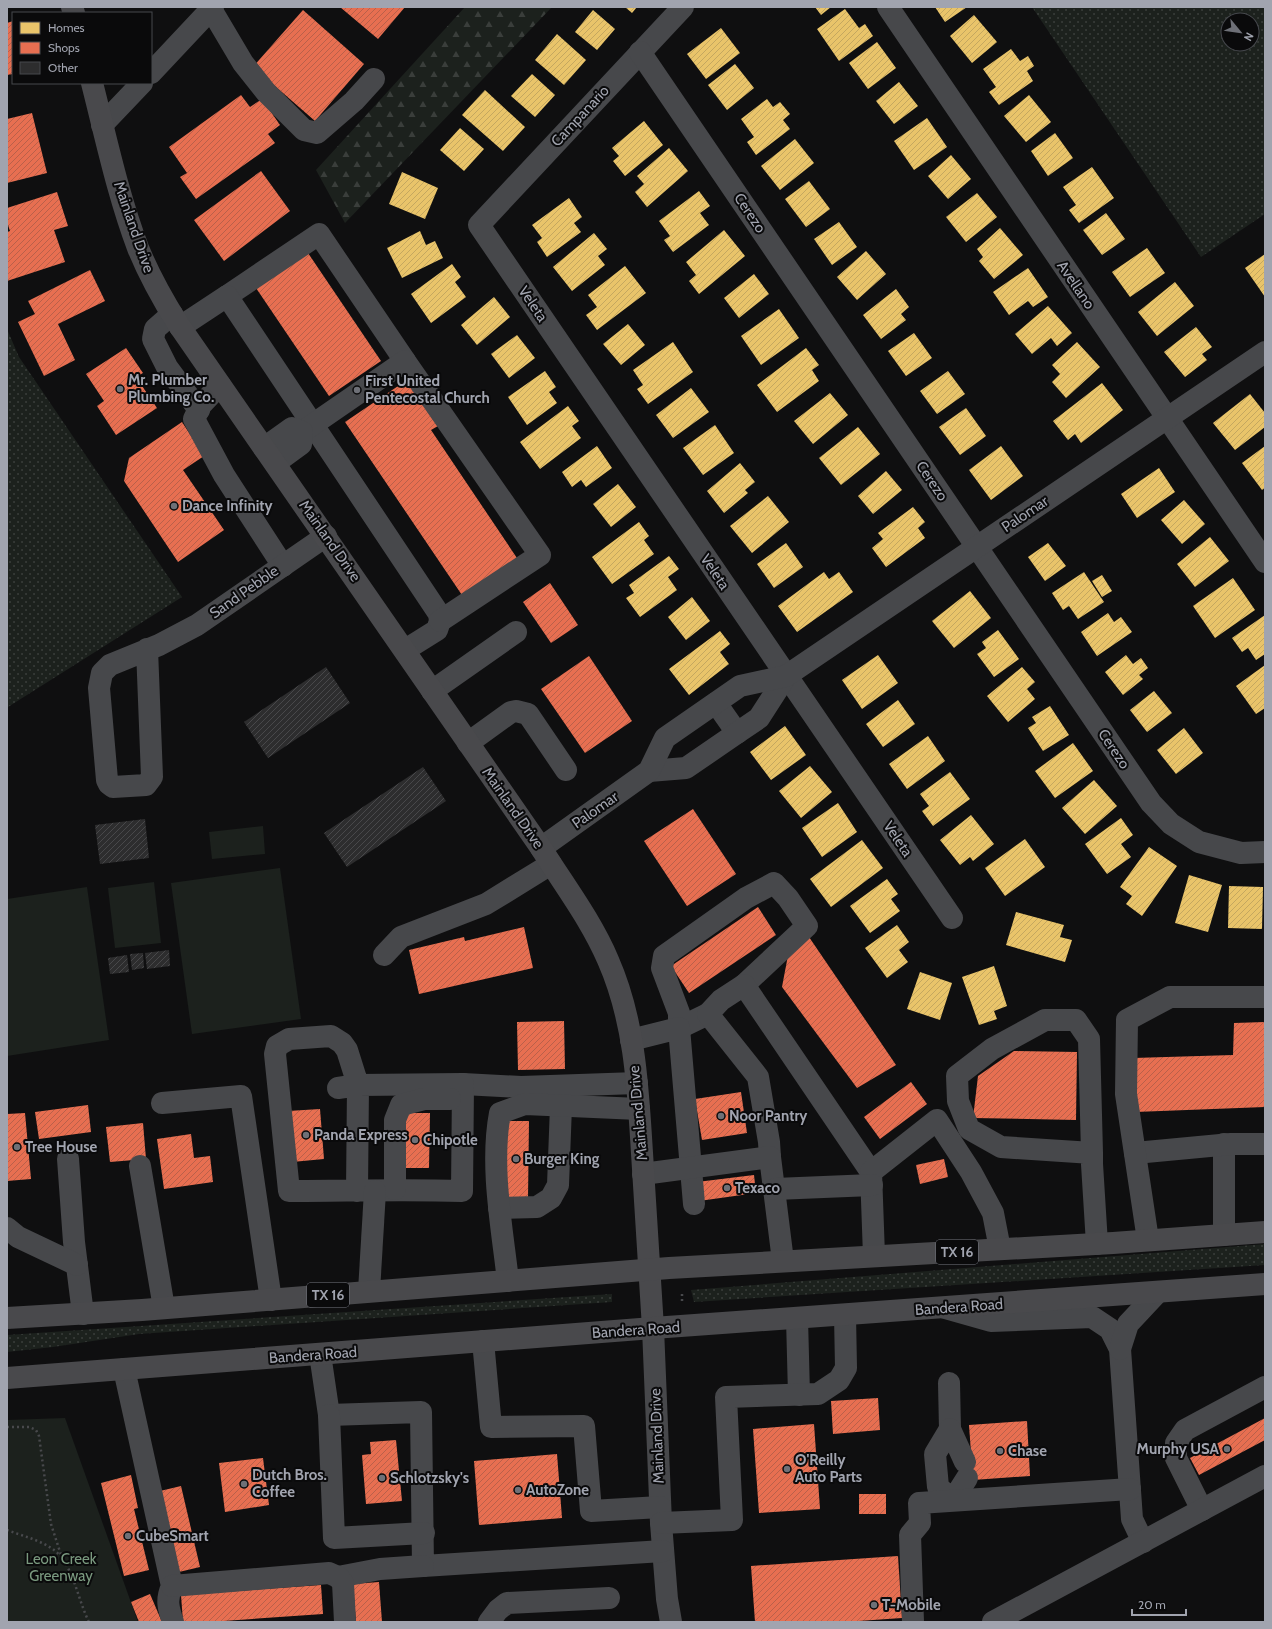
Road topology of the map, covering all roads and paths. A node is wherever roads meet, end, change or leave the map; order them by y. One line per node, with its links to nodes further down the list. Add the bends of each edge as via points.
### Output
1 (683, 7): 4 (street, Campanario)
2 (888, 7): 17 (street, Avellano)
3 (212, 8): 5 (street); 6 (street, via 243,63 271,97 304,130 317,133 354,101)
4 (640, 52): 10 (street, Campanario); 21 (street, Cerezo)
5 (152, 72)
6 (374, 79)
7 (92, 84): 9 (main road, Mainland Drive)
8 (141, 84): 9 (street)
9 (102, 125): 12 (main road, Mainland Drive, via 138,249 156,288)
10 (479, 225): 28 (street, Veleta)
11 (227, 296): 12 (street); 14 (street, via 319,234); 18 (street)
12 (176, 320): 15 (main road, Mainland Drive); 16 (street, via 155,329 153,339 167,367)
13 (1265, 352): 17 (street, Palomar)
14 (405, 361): 18 (street); 24 (street, via 540,555)
15 (220, 385): 16 (street); 19 (main road, Mainland Drive)
16 (199, 410): 23 (street, via 194,419 224,475)
17 (1166, 418): 21 (street, Palomar); 22 (street, Avellano)
18 (307, 428): 19 (street, via 301,444); 24 (street, via 439,614)
19 (270, 456): 20 (main road, Mainland Drive)
20 (326, 536): 23 (street, Sand Pebble); 27 (main road, Mainland Drive)
21 (977, 546): 28 (street, Palomar); 35 (street, Cerezo, via 1151,803 1171,824 1199,842 1241,853)
22 (1265, 562)
23 (282, 566): 26 (street, Sand Pebble, via 197,624)
24 (440, 621): 27 (street, via 437,630)
25 (516, 632): 29 (street)
26 (153, 647): 26 (street, Sand Pebble, via 110,665 102,673 99,688 107,780 113,787 146,785 152,777)
27 (405, 650): 29 (main road, Mainland Drive)
28 (786, 676): 30 (street, Palomar, via 740,686); 31 (street, Palomar, via 759,718); 37 (street, Veleta)
29 (432, 690): 32 (main road, Mainland Drive)
30 (716, 703): 31 (street); 34 (street, Palomar, via 665,738)
31 (737, 733): 34 (street, Palomar, via 686,768)
32 (468, 743): 33 (street, via 511,712 522,711 528,714); 36 (main road, Mainland Drive)
33 (566, 770)
34 (649, 771): 36 (street, Palomar)
35 (1265, 852)
36 (546, 856): 38 (street, Palomar, via 486,904 401,937); 43 (main road, Mainland Drive, via 586,918 608,960 626,1011)
37 (952, 918)
38 (384, 955)
39 (744, 985): 41 (street, via 721,1000); 42 (street, via 807,926 774,883 746,898 664,956 662,968 679,1013); 59 (street)
40 (1265, 997): 53 (street, via 1170,997 1127,1020 1126,1094)
41 (708, 1014): 42 (street); 54 (street, via 758,1077)
42 (679, 1028): 43 (street); 57 (street)
43 (631, 1040): 44 (main road, Mainland Drive)
44 (637, 1083): 46 (street); 49 (main road, Mainland Drive)
45 (348, 1087): 46 (street); 61 (street); 61 (street, via 347,1050 331,1036 289,1039 277,1046 275,1054 289,1191)
46 (463, 1092): 61 (street, via 401,1105); 61 (street, via 462,1191)
47 (162, 1103): 79 (street, via 241,1096)
48 (561, 1106): 49 (street); 63 (street, via 558,1185 551,1198 537,1207); 63 (street, via 525,1104 500,1113 496,1135)
49 (639, 1109): 58 (main road, Mainland Drive)
50 (1224, 1144): 51 (street); 53 (street); 66 (street)
51 (1265, 1144)
52 (1092, 1153): 52 (street, via 1089,1038 1076,1020 1045,1020 992,1049 957,1076 958,1100 969,1129 1001,1147); 68 (street)
53 (1135, 1153): 67 (street)
54 (770, 1157): 57 (street); 60 (street)
55 (68, 1159): 72 (street)
56 (140, 1166): 81 (street)
57 (690, 1167): 58 (street); 62 (street)
58 (643, 1174): 73 (main road, Mainland Drive)
59 (872, 1178): 60 (street); 69 (street, via 937,1120 971,1172 993,1213); 70 (street)
60 (775, 1189): 71 (street)
61 (376, 1190): 76 (street)
62 (694, 1204)
63 (499, 1208): 74 (street)
64 (7, 1228): 72 (street, via 18,1237)
65 (1265, 1232): 66 (main road, TX 16)
66 (1224, 1235): 67 (main road, TX 16)
67 (1148, 1240): 68 (main road, TX 16)
68 (1097, 1244): 69 (main road, TX 16)
69 (1000, 1249): 70 (main road, TX 16)
70 (874, 1256): 71 (main road, TX 16)
71 (783, 1261): 73 (main road, TX 16)
72 (77, 1265): 83 (street)
73 (649, 1270): 74 (main road, TX 16); 87 (main road, Mainland Drive)
74 (508, 1281): 76 (main road, TX 16)
75 (1265, 1284): 77 (main road, Bandera Road)
76 (369, 1291): 79 (main road, TX 16)
77 (1157, 1293): 82 (main road, Bandera Road); 89 (street, via 1128,1324)
78 (682, 1294): 80 (path)
79 (271, 1300): 81 (main road, TX 16)
80 (682, 1302)
81 (164, 1308): 83 (main road, TX 16)
82 (943, 1308): 84 (main road, Bandera Road); 89 (street, via 991,1321 1092,1317 1110,1329)
83 (83, 1314): 85 (main road, TX 16)
84 (845, 1315): 86 (main road, Bandera Road); 95 (street, via 846,1368 839,1380 818,1394)
85 (7, 1318)
86 (797, 1318): 87 (main road, Bandera Road); 95 (street)
87 (653, 1328): 88 (main road, Bandera Road); 103 (street, Mainland Drive)
88 (484, 1341): 90 (main road, Bandera Road); 103 (street, via 491,1427 584,1426 592,1511)
89 (1120, 1349): 100 (street)
90 (320, 1354): 91 (main road, Bandera Road); 96 (street)
91 (124, 1369): 92 (main road, Bandera Road); 111 (street)
92 (7, 1378)
93 (949, 1383): 98 (street)
94 (1265, 1387): 102 (street, via 1185,1430 1176,1443 1176,1458)
95 (799, 1395): 103 (street, via 726,1397 732,1520)
96 (328, 1415): 105 (street, via 334,1538); 105 (street, via 421,1412)
97 (7, 1427): 108 (path, via 29,1427 36,1430 39,1436 51,1524)
98 (950, 1429): 101 (street, via 956,1470); 101 (street, via 935,1454 938,1487)
99 (1265, 1476): 102 (street)
100 (1130, 1489): 101 (street); 106 (street, via 1132,1518)
101 (953, 1500): 119 (street, via 919,1502 920,1523 910,1535)
102 (1202, 1510): 106 (street)
103 (661, 1515): 107 (street, Mainland Drive)
104 (7, 1530): 108 (path, via 36,1540)
105 (424, 1533): 109 (street)
106 (1143, 1542): 120 (street)
107 (663, 1551): 109 (street); 118 (street, Mainland Drive)
108 (62, 1558): 113 (path)
109 (424, 1566): 110 (street, via 380,1569)
110 (338, 1576): 111 (street, via 329,1573); 116 (street, via 343,1583)
111 (172, 1586): 114 (street, via 167,1597)
112 (609, 1598): 117 (street, via 507,1603)
113 (89, 1622)
114 (173, 1622)
115 (339, 1622): 116 (street)
116 (345, 1622)
117 (489, 1622)
118 (671, 1622)
119 (914, 1622)
120 (993, 1622)

